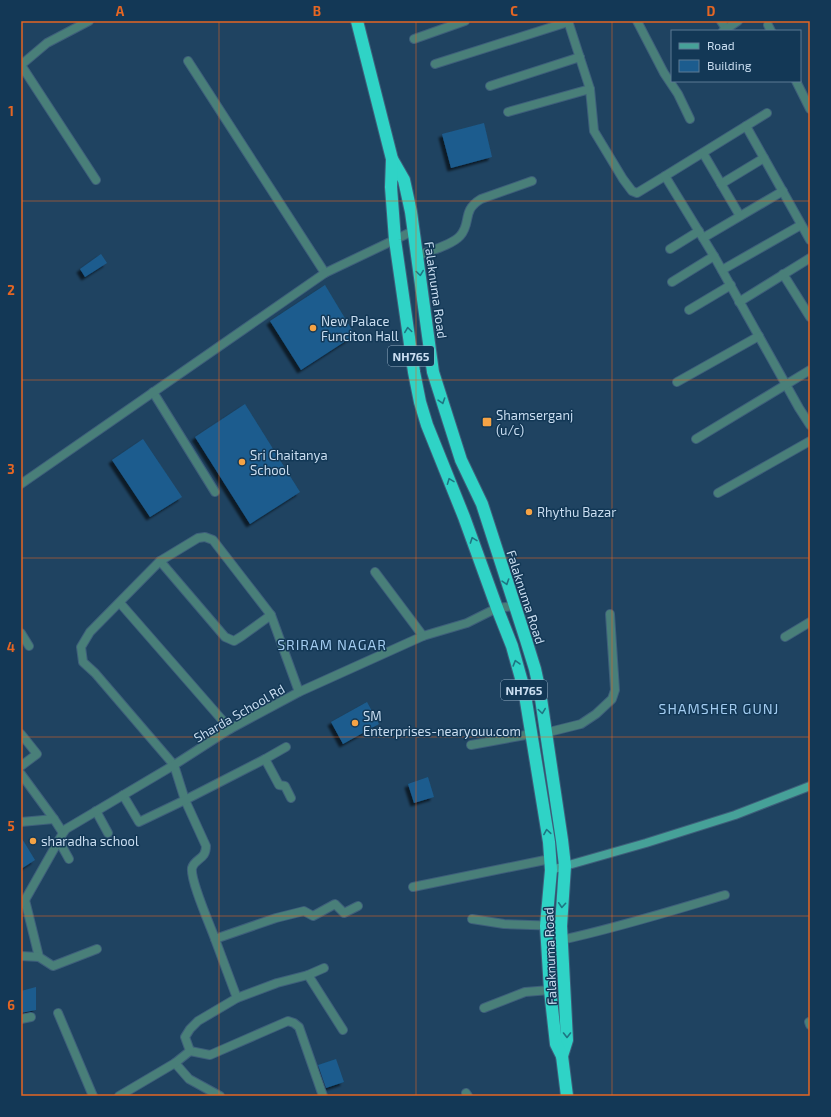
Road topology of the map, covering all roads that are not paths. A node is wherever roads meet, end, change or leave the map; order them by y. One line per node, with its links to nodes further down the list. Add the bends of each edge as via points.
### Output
1 (89, 21): 8 (street)
2 (357, 21): 27 (highway, Falaknuma Road / NH765)
3 (465, 21): 10 (street)
4 (568, 21): 11 (street); 13 (street)
5 (637, 21): 16 (street)
6 (721, 21): 9 (street)
7 (738, 21): 9 (street)
8 (80, 23): 14 (street, via 47,43)
9 (725, 30)
10 (414, 38)
11 (580, 57): 18 (street); 19 (street)
12 (188, 61): 44 (street)
13 (435, 64)
14 (21, 65): 29 (street)
15 (671, 69): 16 (street)
16 (664, 73): 23 (street)
17 (796, 82): 20 (street)
18 (490, 86)
19 (590, 89): 21 (street); 28 (street, via 594,131 632,190 637,193)
20 (810, 109)
21 (508, 112)
22 (767, 113): 24 (street)
23 (690, 119)
24 (746, 126): 25 (street); 26 (street)
25 (702, 153): 28 (street); 31 (street)
26 (764, 158): 31 (street); 32 (street)
27 (392, 159): 35 (highway, Falaknuma Road / NH765, via 404,180); 37 (highway, Falaknuma Road / NH765, via 391,187)
28 (665, 176): 36 (street)
29 (96, 180)
30 (532, 181): 40 (street, via 481,199 469,210 465,228 460,236 452,242)
31 (721, 184): 33 (street)
32 (783, 191): 33 (street); 34 (street)
33 (740, 216): 36 (street)
34 (801, 225): 38 (street); 43 (street)
35 (413, 231): 37 (street); 40 (highway, Falaknuma Road / NH765)
36 (701, 234): 39 (street); 41 (street)
37 (395, 240): 44 (street); 66 (highway, Falaknuma Road / NH765, one-way to 37, via 420,402)
38 (810, 240)
39 (670, 249)
40 (417, 256): 65 (highway, Falaknuma Road / NH765, one-way to 65, via 433,372 461,460 482,504)
41 (714, 256): 43 (street); 46 (street)
42 (810, 258): 45 (street)
43 (722, 270): 47 (street)
44 (325, 273): 55 (street)
45 (783, 274): 48 (street); 50 (street)
46 (672, 282)
47 (731, 285): 48 (street); 49 (street)
48 (739, 302): 51 (street)
49 (689, 310)
50 (810, 317)
51 (759, 336): 53 (street); 54 (street)
52 (810, 370): 54 (street)
53 (677, 382)
54 (786, 384): 56 (street); 57 (street)
55 (153, 392): 59 (street); 60 (street)
56 (810, 424)
57 (696, 439)
58 (810, 441): 61 (street)
59 (21, 484)
60 (215, 492)
61 (718, 493)
62 (160, 561): 64 (street); 68 (street, via 198,538 213,540); 68 (street, via 225,637 234,641)
63 (375, 572): 71 (street)
64 (120, 603): 75 (street); 82 (street, via 90,632 81,647 83,662)
65 (514, 606): 66 (street, Sharda School Rd); 76 (highway, Falaknuma Road / NH765, one-way to 76, via 535,669)
66 (497, 608): 71 (street, Sharda School Rd, via 467,624); 78 (highway, Falaknuma Road / NH765, one-way to 66, via 524,689 512,646)
67 (610, 614): 76 (street, via 615,690 612,699 581,724)
68 (272, 615): 74 (street)
69 (810, 622): 72 (street)
70 (21, 633): 73 (street)
71 (423, 636): 74 (street, Sharda School Rd)
72 (785, 637)
73 (29, 646)
74 (299, 692): 75 (street, Sharda School Rd)
75 (230, 728): 82 (street, Sharda School Rd)
76 (545, 733): 96 (highway, Falaknuma Road / NH765)
77 (21, 734): 83 (street, via 38,754)
78 (531, 734): 79 (street); 95 (highway, Falaknuma Road / NH765, one-way to 78)
79 (471, 745)
80 (286, 747): 81 (street)
81 (266, 759): 87 (street, via 279,785 285,786); 88 (street)
82 (174, 765): 86 (street, Sharda School Rd); 88 (street)
83 (21, 766)
84 (21, 774): 90 (street)
85 (810, 786): 96 (main road, via 735,815)
86 (123, 795): 88 (street, via 139,822); 89 (street, Sharda School Rd)
87 (291, 798)
88 (185, 800): 104 (street, via 206,846 204,855 194,864 192,870 196,889)
89 (96, 811): 92 (street); 93 (street, Sharda School Rd, via 66,829)
90 (54, 819): 91 (street); 93 (street)
91 (21, 822)
92 (108, 833)
93 (61, 837): 94 (street); 99 (street, Sharda School Rd)
94 (69, 859)
95 (551, 864): 96 (main road); 97 (street); 102 (highway, Falaknuma Road / NH765)
96 (565, 866): 103 (highway, Falaknuma Road / NH765, one-way to 103)
97 (413, 887)
98 (725, 895): 105 (street, via 615,928)
99 (23, 902): 108 (street)
100 (358, 906): 104 (street, via 344,913 335,904 313,916 304,911)
101 (472, 919): 102 (street)
102 (546, 926): 103 (street); 111 (highway, Falaknuma Road / NH765)
103 (561, 926): 105 (highway, Falaknuma Road / NH765)
104 (215, 939): 112 (street)
105 (561, 940): 119 (highway, Falaknuma Road / NH765, one-way to 119, via 567,1040)
106 (97, 949): 108 (street, via 53,966)
107 (21, 956): 108 (street)
108 (39, 957)
109 (324, 968): 110 (street)
110 (308, 976): 112 (street, via 277,983); 117 (street)
111 (550, 990): 113 (street, via 526,992); 119 (highway, Falaknuma Road / NH765, via 556,1044)
112 (237, 998): 118 (street, via 198,1021 190,1029 185,1037)
113 (484, 1008)
114 (58, 1013): 121 (street)
115 (31, 1017): 116 (street)
116 (21, 1019)
117 (343, 1030)
118 (190, 1051): 120 (street); 124 (street, via 210,1055 288,1021 294,1023 299,1027)
119 (562, 1056): 125 (highway, Falaknuma Road / NH765)
120 (175, 1063): 122 (street); 123 (street, via 189,1080)
121 (93, 1096)
122 (119, 1096)
123 (220, 1096)
124 (323, 1096)
125 (567, 1096)

